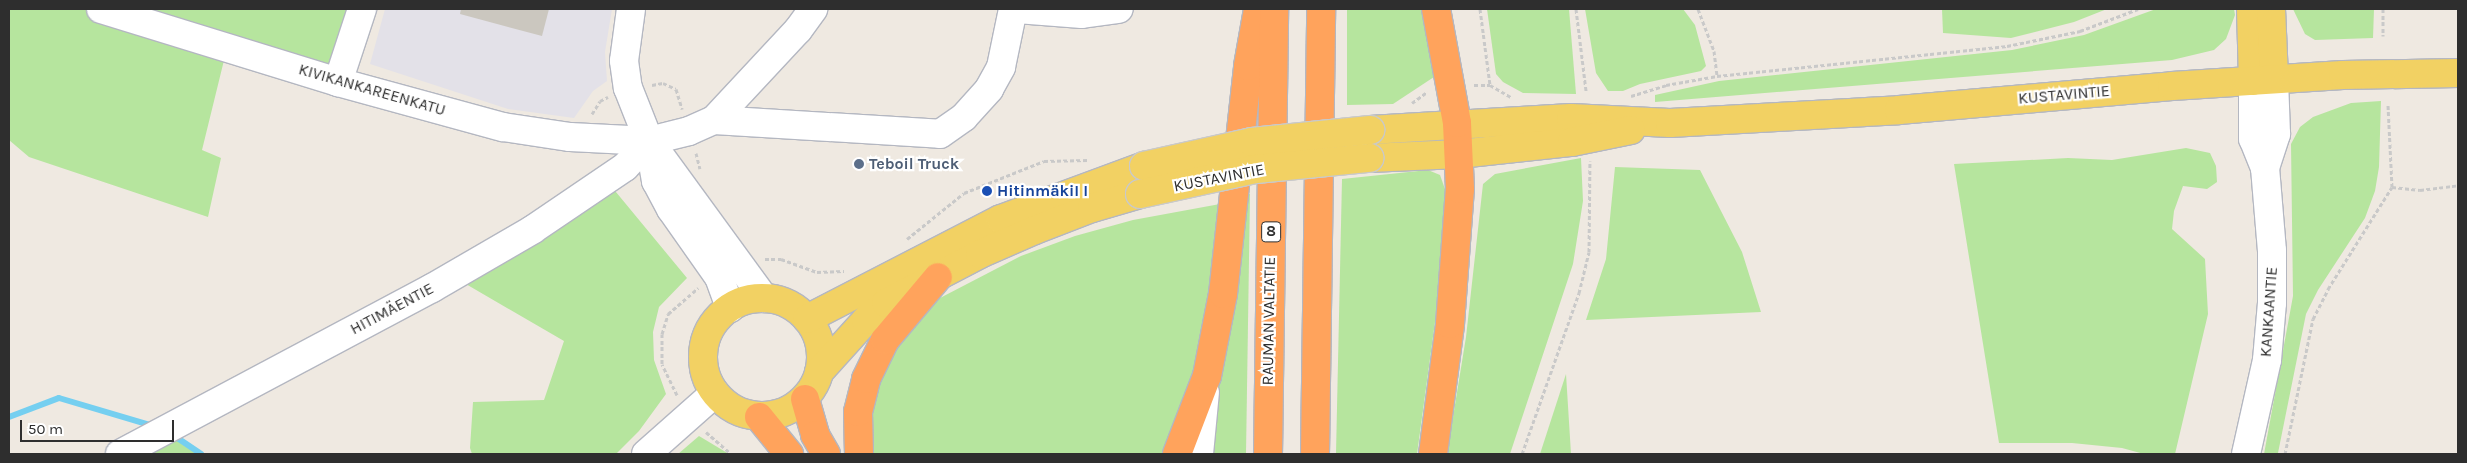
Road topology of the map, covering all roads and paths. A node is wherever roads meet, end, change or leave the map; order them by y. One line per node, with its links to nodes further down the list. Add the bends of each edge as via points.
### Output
1 (101, 9): 23 (street, KIVIKANKAREENKATU)
2 (362, 9): 23 (street)
3 (631, 9): 31 (street, via 624,61 628,88)
4 (813, 9): 28 (street, via 798,30)
5 (1013, 9): 28 (street, via 1001,67 988,89 964,117 940,134)
6 (1017, 9): 7 (street, via 1082,14)
7 (1119, 9)
8 (1258, 9): 45 (highway, via 1248,66 1223,294)
9 (1274, 9): 58 (highway, RAUMAN VALTATIE / 8)
10 (1321, 9): 59 (highway)
11 (1436, 9): 29 (highway)
12 (1480, 9): 25 (path, via 1490,85)
13 (1576, 9): 24 (path)
14 (1698, 9): 21 (path, via 1714,51)
15 (2138, 9): 21 (path, via 2080,31 2007,46)
16 (2251, 9): 22 (main road)
17 (2271, 9): 22 (main road)
18 (2383, 9): 19 (path)
19 (2383, 36)
20 (2458, 73): 22 (main road, KUSTAVINTIE)
21 (1717, 76): 26 (path, via 1666,85)
22 (2263, 80): 30 (main road, KUSTAVINTIE, via 1899,110); 62 (street, KANKAANTIE, via 2276,134 2265,168 2272,251 2272,303 2267,360)
23 (338, 82): 31 (street, KIVIKANKAREENKATU, via 503,127 570,137)
24 (1586, 91)
25 (1515, 99)
26 (1622, 99)
27 (2388, 104): 36 (path)
28 (714, 120): 31 (street, KIVIKANKAREENKATU)
29 (1457, 123): 30 (main road, KUSTAVINTIE, via 1571,118); 33 (highway); 43 (main road, KUSTAVINTIE, bridge, via 1252,142 1144,166 1001,219 945,245 840,305)
30 (1670, 123): 33 (main road, KUSTAVINTIE, via 1572,142)
31 (649, 141): 38 (street, via 709,226); 50 (street, HITIMÄENTIE, via 625,167 532,230 432,288)
32 (1590, 151): 61 (path, via 1589,252 1579,293)
33 (1459, 154): 40 (main road, KUSTAVINTIE, bridge, via 1369,158 1256,169 1140,194 1035,230); 60 (highway, via 1460,189 1450,324)
34 (1098, 161): 37 (path, via 1044,161 964,193)
35 (2458, 185): 36 (path, via 2420,190)
36 (2392, 187): 63 (path, via 2328,289 2313,319)
37 (901, 242)
38 (731, 271): 39 (path, via 759,259 781,259 817,272); 41 (street); 42 (street); 48 (path, via 676,305 668,314 662,334 662,364)
39 (847, 271)
40 (938, 277): 44 (main road, KUSTAVINTIE, via 886,304 866,320); 55 (highway, via 895,326 866,379 858,412)
41 (764, 298): 42 (main road); 43 (main road, via 780,301)
42 (730, 308): 46 (main road, via 716,321 706,338 703,357 706,376)
43 (807, 319): 44 (main road, via 817,335)
44 (820, 372): 47 (main road)
45 (1207, 376): 56 (highway); 57 (street)
46 (715, 393): 48 (street); 49 (main road, via 727,405)
47 (804, 399): 49 (main road, via 784,412); 54 (highway, via 815,435)
48 (690, 415): 51 (street); 52 (path)
49 (759, 416): 53 (highway)
50 (120, 454)
51 (646, 454)
52 (731, 454)
53 (789, 454)
54 (826, 454)
55 (859, 454)
56 (1177, 454)
57 (1199, 454)
58 (1268, 454)
59 (1315, 454)
60 (1433, 454)
61 (1522, 454)
62 (2246, 454)
63 (2285, 454)

